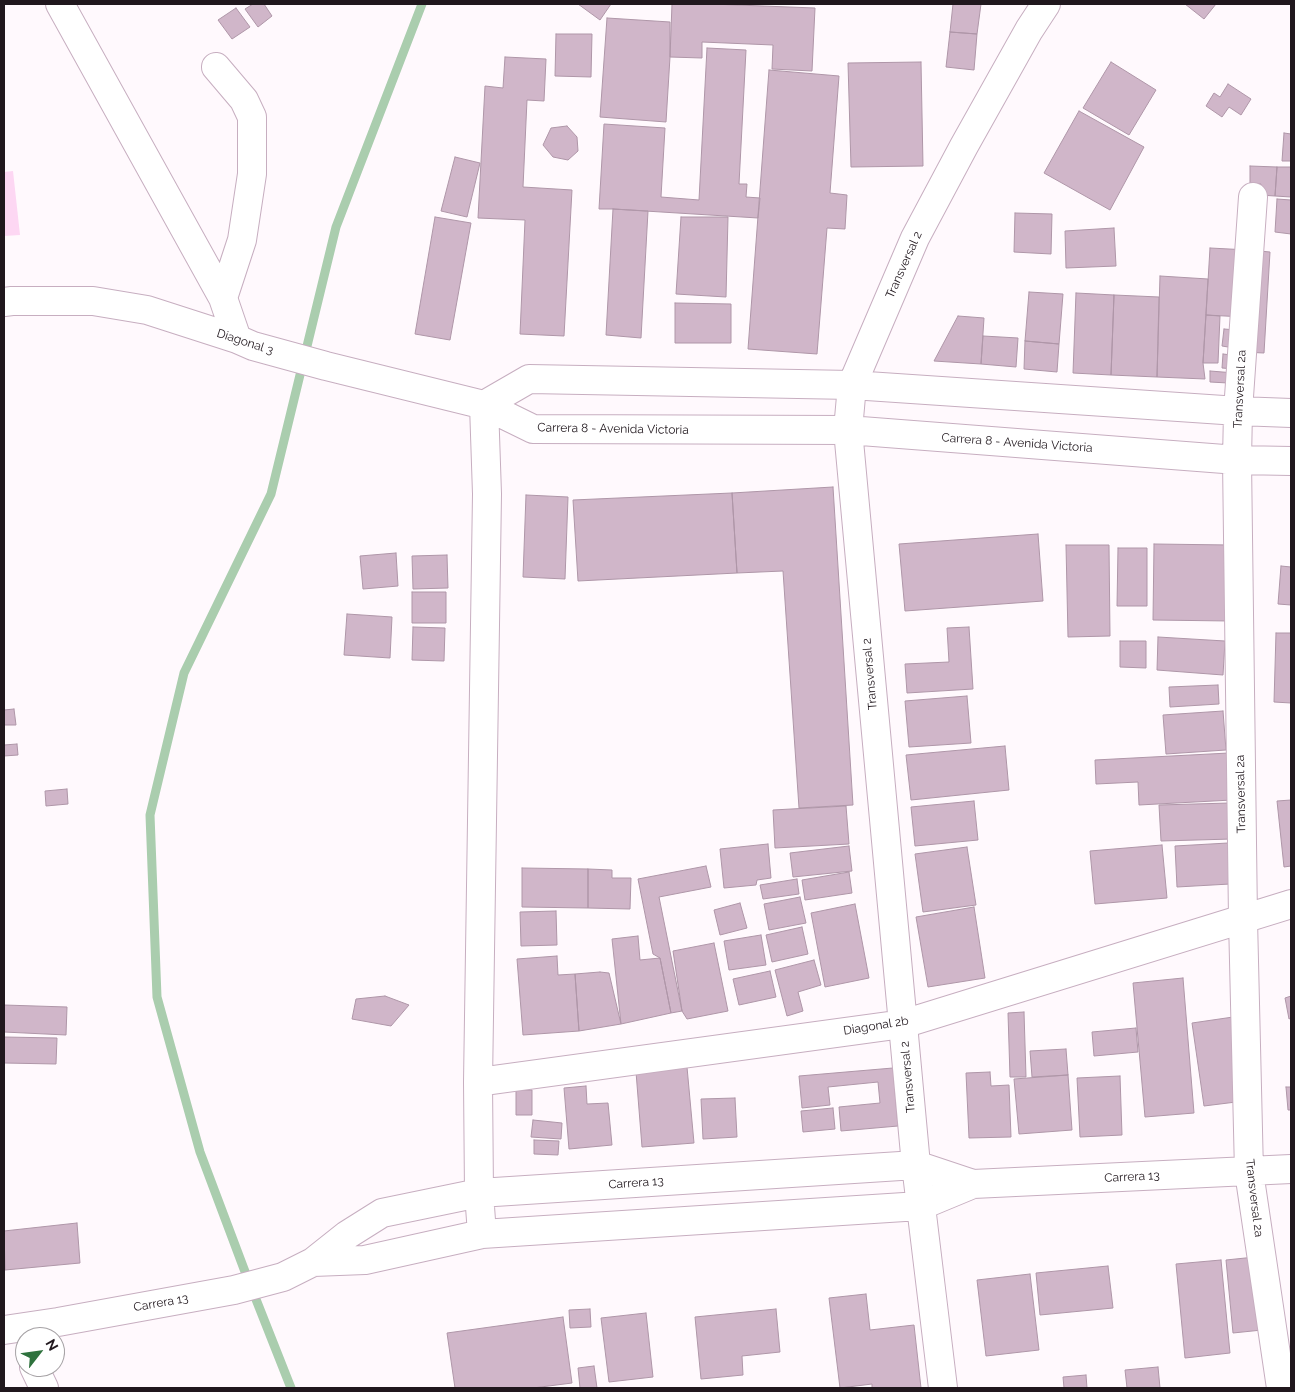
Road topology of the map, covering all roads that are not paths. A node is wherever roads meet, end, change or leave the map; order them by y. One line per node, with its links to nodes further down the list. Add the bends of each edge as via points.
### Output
1 (60, 4): 5 (street)
2 (1046, 4): 8 (street, Transversal 2, via 968,137 915,238)
3 (216, 67): 5 (street, via 244,100 252,117 252,174 242,240)
4 (1253, 197): 10 (street, Transversal 2a)
5 (223, 298): 7 (street)
6 (4, 302): 7 (street, Diagonal 3, via 93,301 147,310)
7 (245, 343): 9 (street, Diagonal 3)
8 (852, 386): 9 (street, via 529,379); 10 (street); 12 (street, Transversal 2)
9 (484, 405): 12 (street, Carrera 8 - Avenida Victoria, via 533,429); 18 (street, via 487,494)
10 (1238, 411): 11 (street); 13 (street, Transversal 2a)
11 (1291, 413)
12 (848, 430): 13 (street, Carrera 8 - Avenida Victoria); 17 (street, Transversal 2)
13 (1237, 460): 14 (street, Carrera 8 - Avenida Victoria); 16 (street, Transversal 2a)
14 (1291, 461)
15 (1291, 904): 16 (street, Diagonal 2b)
16 (1243, 919): 17 (street, Diagonal 2b); 21 (street, Transversal 2a)
17 (903, 1024): 18 (street, Diagonal 2b); 19 (street, Transversal 2)
18 (478, 1082): 24 (street)
19 (916, 1165): 22 (street, Carrera 13); 23 (street, Carrera 13); 25 (street, Transversal 2)
20 (1291, 1169): 21 (street, Carrera 13)
21 (1249, 1172): 23 (street, Carrera 13); 31 (street, Transversal 2a)
22 (639, 1183): 24 (street, Carrera 13); 26 (street)
23 (973, 1184): 25 (street, Carrera 13)
24 (480, 1193): 27 (street); 28 (street, Carrera 13, via 382,1213)
25 (920, 1206): 26 (street, Carrera 13); 30 (street, Transversal 2)
26 (642, 1224): 27 (street, Carrera 13)
27 (482, 1234): 28 (street, Carrera 13, via 365,1260)
28 (313, 1262): 29 (street, Carrera 13, via 283,1277 234,1290)
29 (43, 1327)
30 (943, 1388)
31 (1282, 1388)

